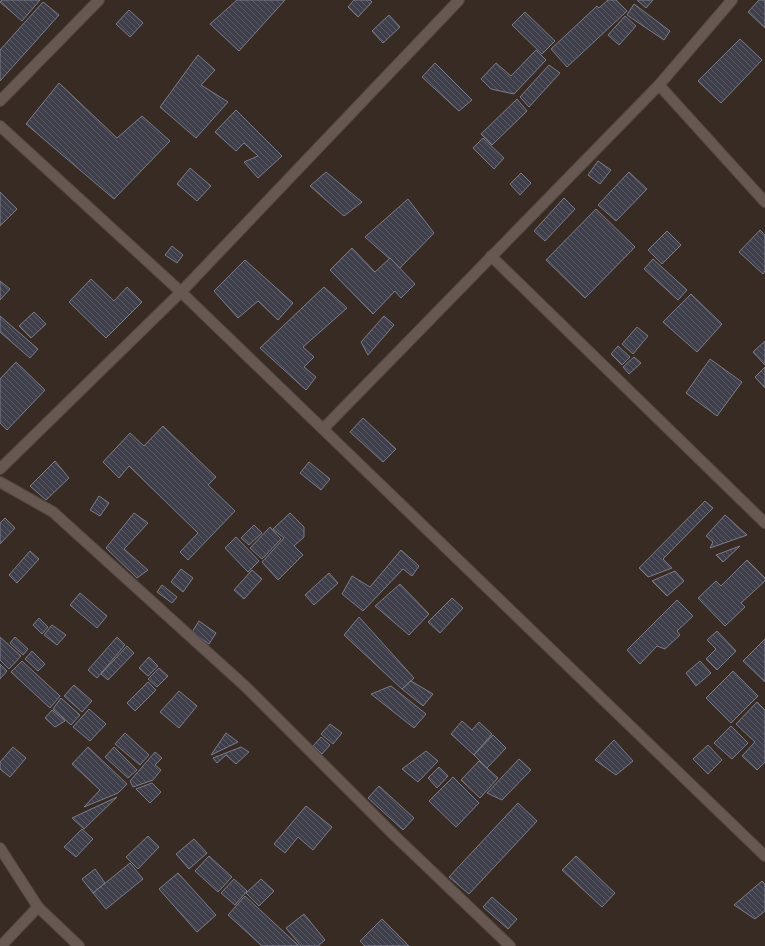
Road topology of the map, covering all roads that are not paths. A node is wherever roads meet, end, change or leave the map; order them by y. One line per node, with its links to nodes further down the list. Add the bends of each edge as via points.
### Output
1 (99, 0): 5 (street)
2 (459, 0): 9 (street)
3 (732, 0): 4 (street)
4 (659, 84): 7 (street); 8 (street)
5 (0, 101)
6 (0, 126): 9 (street)
7 (765, 202)
8 (491, 256): 10 (street); 13 (street)
9 (181, 292): 10 (street); 11 (street)
10 (323, 429): 15 (street)
11 (0, 469)
12 (0, 482): 19 (street, via 53,512 246,687 390,832)
13 (765, 523)
14 (0, 848): 16 (street)
15 (765, 856)
16 (38, 907): 17 (street); 18 (street)
17 (1, 946)
18 (79, 946)
19 (510, 946)

